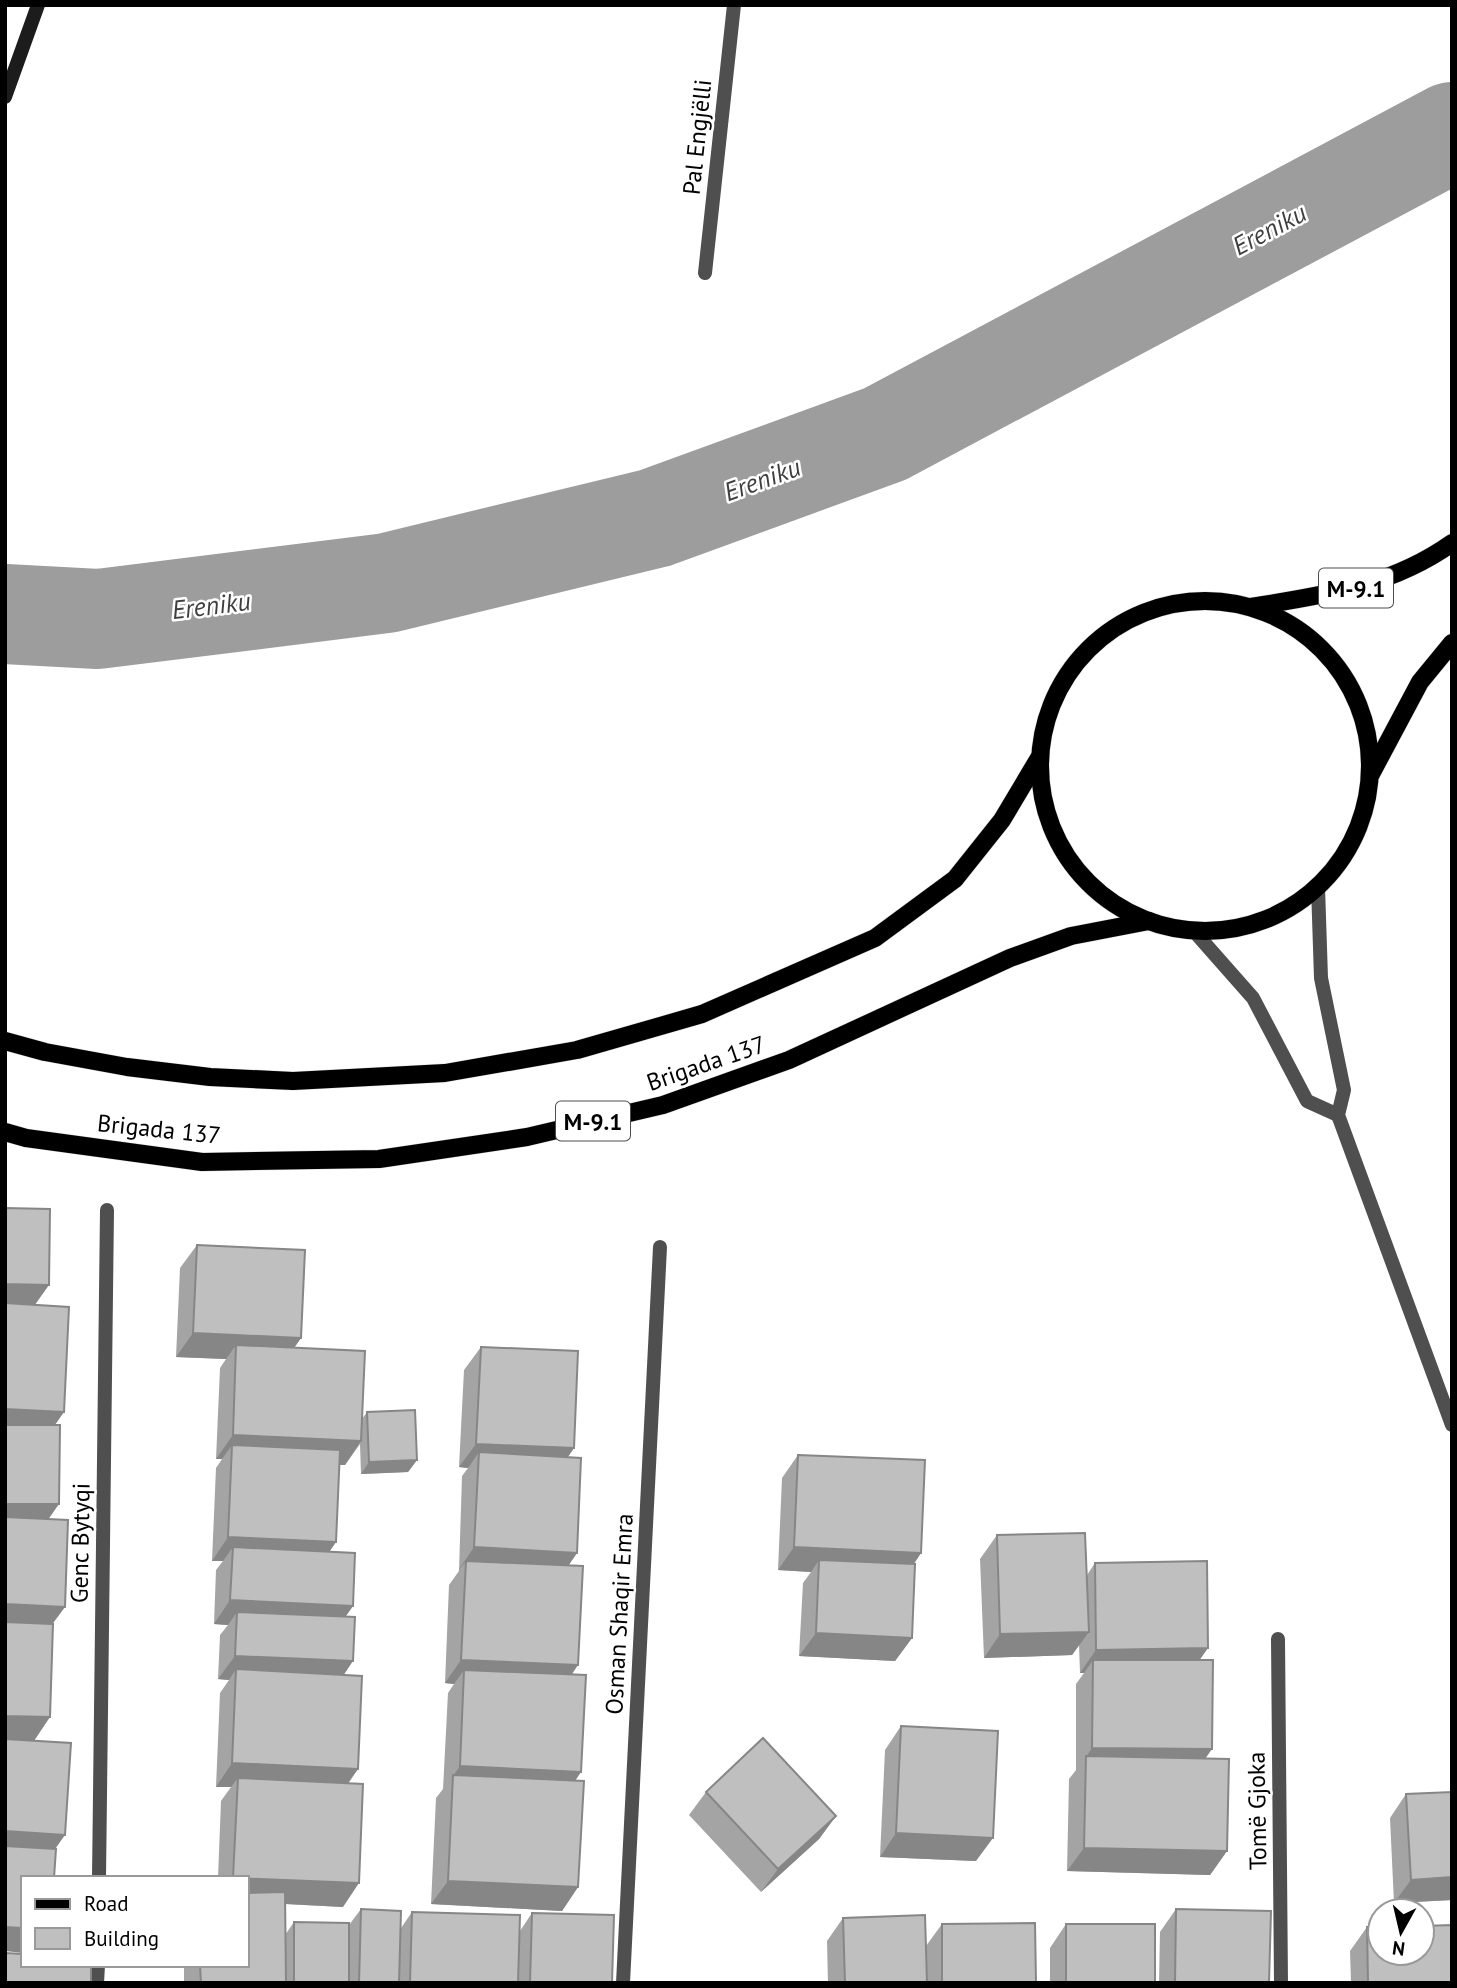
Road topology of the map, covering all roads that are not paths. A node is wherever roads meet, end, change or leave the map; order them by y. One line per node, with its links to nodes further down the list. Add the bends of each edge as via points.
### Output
1 (38, 5): 3 (street)
2 (734, 5): 4 (street, Pal Engjëlli)
3 (5, 97)
4 (705, 273)
5 (1452, 543): 6 (main road, Brigada 137 / M-9.1, via 1387,579)
6 (1251, 607): 8 (main road, Brigada 137 / M-9.1, via 1215,601 1177,603 1142,613 1109,632 1080,656 1059,687 1045,721); 9 (main road, Brigada 137 / M-9.1, via 1286,621 1316,643 1340,670 1358,702 1369,737)
7 (1452, 643): 9 (main road, Brigada 137 / M-9.1, via 1420,682)
8 (1039, 758): 11 (main road, Brigada 137 / M-9.1, via 1051,827 1067,858 1118,906); 13 (main road, Brigada 137 / M-9.1, via 1002,820 955,879 876,938 702,1014 577,1050 445,1073 293,1081 127,1068)
9 (1371, 774): 10 (main road, Brigada 137 / M-9.1, via 1356,835)
10 (1318, 887): 12 (main road, Brigada 137 / M-9.1, via 1247,926); 14 (street, via 1321,978 1345,1090)
11 (1149, 921): 12 (main road, Brigada 137 / M-9.1); 15 (main road, Brigada 137 / M-9.1, via 1071,936 1010,958 789,1060 663,1105 527,1137 379,1159 202,1162)
12 (1193, 930): 14 (street, via 1253,998 1307,1101)
13 (5, 1041)
14 (1338, 1115): 18 (street)
15 (5, 1132)
16 (107, 1210): 20 (street, Genc Bytyqi)
17 (660, 1247): 21 (street, Osman Shaqir Emra)
18 (1452, 1425)
19 (1278, 1639): 22 (street, Tomë Gjoka)
20 (99, 1876)
21 (623, 1983)
22 (1281, 1983)

